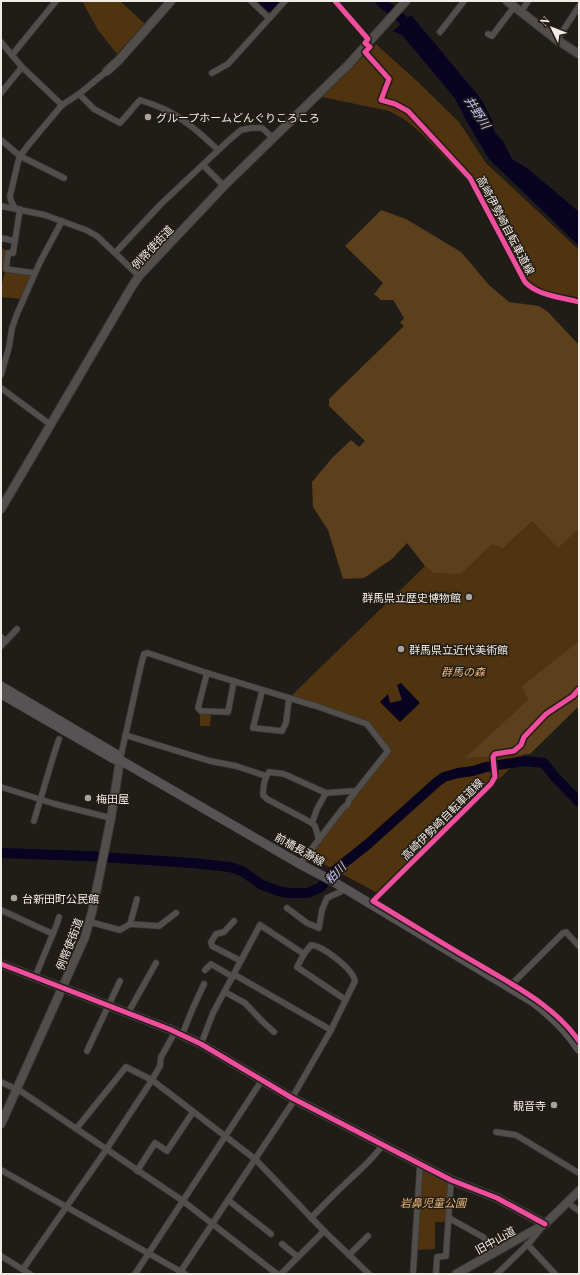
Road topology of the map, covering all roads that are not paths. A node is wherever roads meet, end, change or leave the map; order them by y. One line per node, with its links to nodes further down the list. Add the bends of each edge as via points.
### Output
1 (56, 1): 17 (street)
2 (172, 1): 19 (main road)
3 (250, 1): 11 (street)
4 (285, 1): 11 (street)
5 (406, 1): 24 (main road, 例幣使街道, via 349,64)
6 (464, 1): 12 (street)
7 (507, 1): 10 (main road)
8 (528, 1): 10 (street)
9 (579, 6): 14 (street)
10 (518, 9): 13 (street, via 492,36); 14 (main road)
11 (269, 18): 20 (street, via 228,64)
12 (440, 32)
13 (488, 34)
14 (557, 40): 16 (main road)
15 (1, 42): 17 (street)
16 (579, 54)
17 (12, 55): 18 (street)
18 (22, 67): 21 (street); 23 (street)
19 (107, 71): 22 (street)
20 (212, 73)
21 (1, 93)
22 (79, 94): 23 (street); 26 (street, via 94,109 120,123 140,100 185,122)
23 (62, 105): 27 (street)
24 (273, 138): 26 (street, via 262,128 241,130); 30 (main road, 例幣使街道)
25 (1, 140): 27 (street)
26 (218, 150): 28 (street)
27 (20, 156): 29 (street); 32 (street, via 10,196)
28 (203, 165): 30 (street); 36 (street, via 161,204)
29 (64, 178)
30 (224, 186): 38 (main road, 例幣使街道)
31 (1, 206): 32 (street)
32 (18, 209): 33 (street); 35 (street)
33 (62, 221): 36 (street, via 97,236); 37 (street)
34 (1, 238): 35 (street)
35 (15, 241): 37 (street, via 14,252 8,253 6,269)
36 (115, 253): 38 (street)
37 (34, 273): 39 (street, via 16,314)
38 (140, 276): 41 (main road, 例幣使街道)
39 (1, 375)
40 (1, 388): 41 (street)
41 (51, 425): 42 (main road, 例幣使街道)
42 (4, 498): 43 (main road, 例幣使街道)
43 (1, 509)
44 (17, 629): 45 (street)
45 (3, 639): 46 (street)
46 (1, 646)
47 (207, 673): 48 (street); 48 (street, via 198,708 201,711 228,712); 53 (street, via 148,653 144,654)
48 (234, 681): 50 (street)
49 (1, 686): 55 (main road, 前橋長瀞線, via 116,754)
50 (262, 690): 52 (street); 52 (street, via 253,728 282,731 286,723)
51 (1, 694): 55 (main road, 前橋長瀞線, via 114,759)
52 (289, 699): 59 (street, via 367,724 388,750)
53 (125, 734): 55 (street); 56 (street)
54 (59, 739): 60 (street)
55 (120, 760): 61 (main road, 例幣使街道); 65 (main road, 前橋長瀞線)
56 (266, 776): 58 (street, via 269,772 284,774); 63 (street, via 263,795)
57 (1, 787): 60 (street)
58 (326, 793): 59 (street); 63 (street)
59 (355, 793): 64 (street)
60 (41, 799): 61 (street); 62 (street)
61 (111, 818): 73 (main road, 例幣使街道)
62 (34, 821)
63 (312, 823): 64 (street)
64 (320, 840): 65 (street)
65 (300, 864): 66 (main road, 前橋長瀞線)
66 (346, 890): 68 (street, via 328,898 322,910 320,928 307,923); 86 (main road, 前橋長瀞線)
67 (137, 899): 74 (street)
68 (287, 908)
69 (1, 910): 75 (street)
70 (176, 913): 74 (street, via 159,926)
71 (59, 917): 75 (street)
72 (234, 921): 78 (street, via 224,932 216,934 210,942 212,946)
73 (90, 922): 74 (street, via 120,930); 87 (main road, 例幣使街道)
74 (130, 924)
75 (53, 934): 83 (street)
76 (579, 946): 86 (street, via 569,934 564,933)
77 (304, 954): 78 (street, via 260,925); 89 (street, via 297,966); 89 (street, via 311,945 317,946 338,960 354,976 356,981)
78 (241, 961): 82 (street)
79 (156, 963): 91 (street)
80 (1, 964): 83 (main road)
81 (205, 970): 82 (street, via 211,964)
82 (234, 976): 88 (street); 92 (street)
83 (35, 977): 87 (main road)
84 (120, 980): 90 (street)
85 (204, 984): 94 (street)
86 (509, 987): 96 (main road, 前橋長瀞線, via 550,1014)
87 (63, 988): 90 (main road); 101 (main road, 例幣使街道)
88 (225, 992): 93 (street, via 245,1003); 95 (street)
89 (346, 1000): 92 (street)
90 (109, 1006): 91 (main road); 97 (street)
91 (128, 1013): 94 (main road)
92 (330, 1030): 102 (street)
93 (274, 1032)
94 (178, 1033): 95 (main road); 98 (street, via 161,1057 160,1066)
95 (202, 1044): 99 (main road)
96 (579, 1049)
97 (87, 1051)
98 (152, 1080): 103 (street); 105 (street, via 126,1067); 109 (street)
99 (262, 1080): 102 (main road); 107 (street)
100 (1, 1082): 101 (street)
101 (17, 1090): 104 (main road, 例幣使街道); 105 (street)
102 (294, 1099): 108 (main road); 110 (street)
103 (193, 1112): 107 (street); 113 (street, via 166,1151 155,1143)
104 (1, 1124)
105 (76, 1129): 109 (street)
106 (496, 1132): 114 (street, via 516,1135)
107 (226, 1137): 110 (street); 118 (street)
108 (382, 1144): 111 (main road); 122 (street, via 376,1155)
109 (106, 1150): 113 (street); 120 (street)
110 (255, 1159): 117 (street); 122 (street)
111 (420, 1164): 115 (main road); 143 (street)
112 (1, 1170): 120 (street)
113 (137, 1171): 118 (street)
114 (579, 1173)
115 (451, 1180): 123 (street); 125 (main road, via 497,1198)
116 (579, 1191): 119 (main road, 旧中山道)
117 (228, 1200): 124 (street); 127 (street)
118 (183, 1201): 124 (street); 132 (street)
119 (568, 1203): 121 (street); 125 (main road, 旧中山道)
120 (66, 1207): 132 (street); 136 (street)
121 (579, 1211)
122 (311, 1218): 126 (street)
123 (449, 1218): 131 (street, via 483,1237); 144 (street, via 446,1256 437,1257)
124 (213, 1223): 137 (street); 140 (street)
125 (545, 1224): 130 (street); 131 (main road, 旧中山道)
126 (324, 1231): 133 (street); 135 (street)
127 (271, 1234)
128 (368, 1236): 133 (street)
129 (282, 1244): 135 (street)
130 (527, 1244): 146 (street); 147 (street)
131 (496, 1251): 145 (main road, 旧中山道)
132 (148, 1253): 137 (street); 139 (street)
133 (349, 1255): 142 (street)
134 (1, 1256): 136 (street)
135 (298, 1257): 141 (street)
136 (23, 1269): 138 (street)
137 (182, 1273)
138 (30, 1274)
139 (135, 1274)
140 (277, 1274)
141 (281, 1274)
142 (369, 1274)
143 (413, 1274)
144 (436, 1274)
145 (456, 1274)
146 (497, 1274)
147 (555, 1274)

